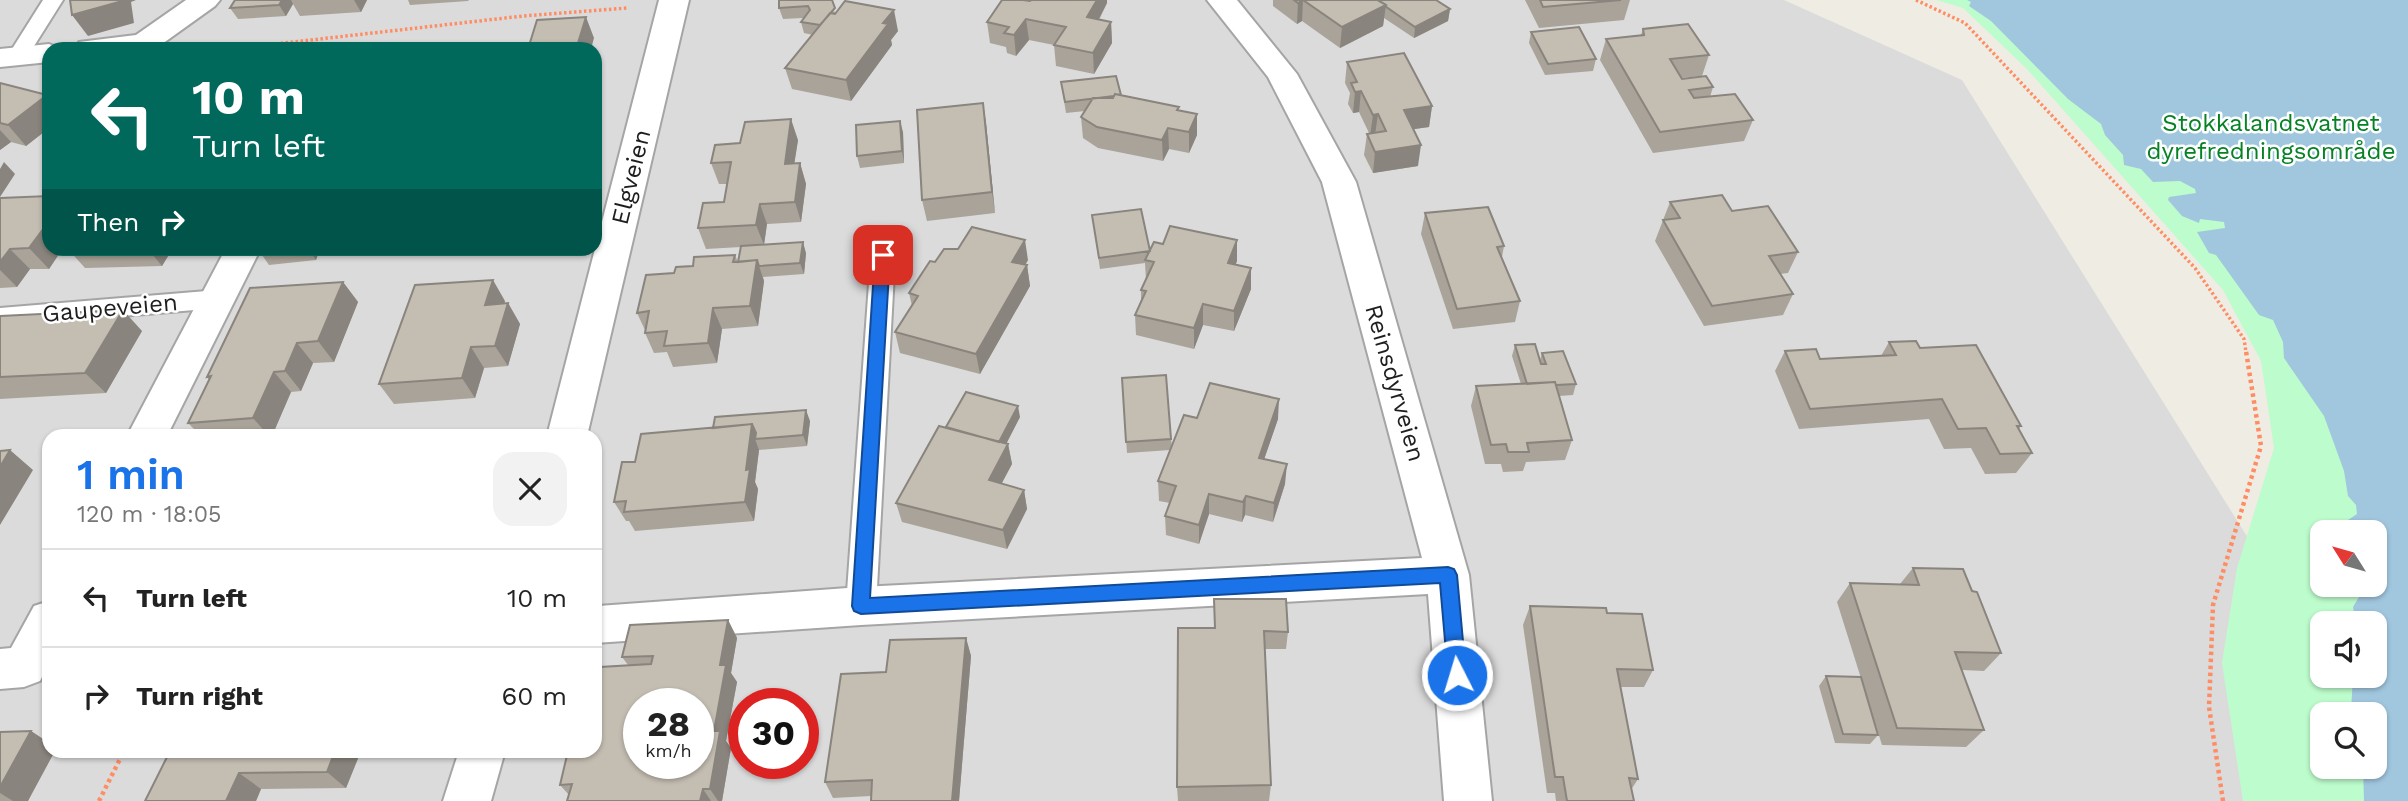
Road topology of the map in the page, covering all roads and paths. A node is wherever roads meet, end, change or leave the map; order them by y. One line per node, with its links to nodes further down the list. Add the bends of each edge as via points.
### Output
1 (53, 0): 9 (lane)
2 (205, 0): 6 (street)
3 (1222, 0): 16 (street, Reinsdyrveien, via 1282,74 1339,182)
4 (1916, 0): 26 (path, via 1965,23 2195,268 2244,339 2261,446 2214,605 2208,707)
5 (674, 2): 7 (path); 15 (street, Elgveien)
6 (145, 42)
7 (293, 42)
8 (42, 54): 9 (street)
9 (9, 57)
10 (883, 255): 17 (lane)
11 (240, 256): 12 (street, Gaupeveien)
12 (219, 299): 13 (lane, Gaupeveien); 14 (street, Gaupeveien)
13 (0, 317)
14 (151, 429)
15 (569, 429)
16 (1448, 575): 17 (street); 25 (street, Reinsdyrveien)
17 (861, 606): 18 (street)
18 (602, 625)
19 (42, 633): 20 (street)
20 (24, 666)
21 (120, 758): 23 (path)
22 (480, 758): 24 (street)
23 (99, 801)
24 (467, 801)
25 (1468, 801)
26 (2223, 801)

